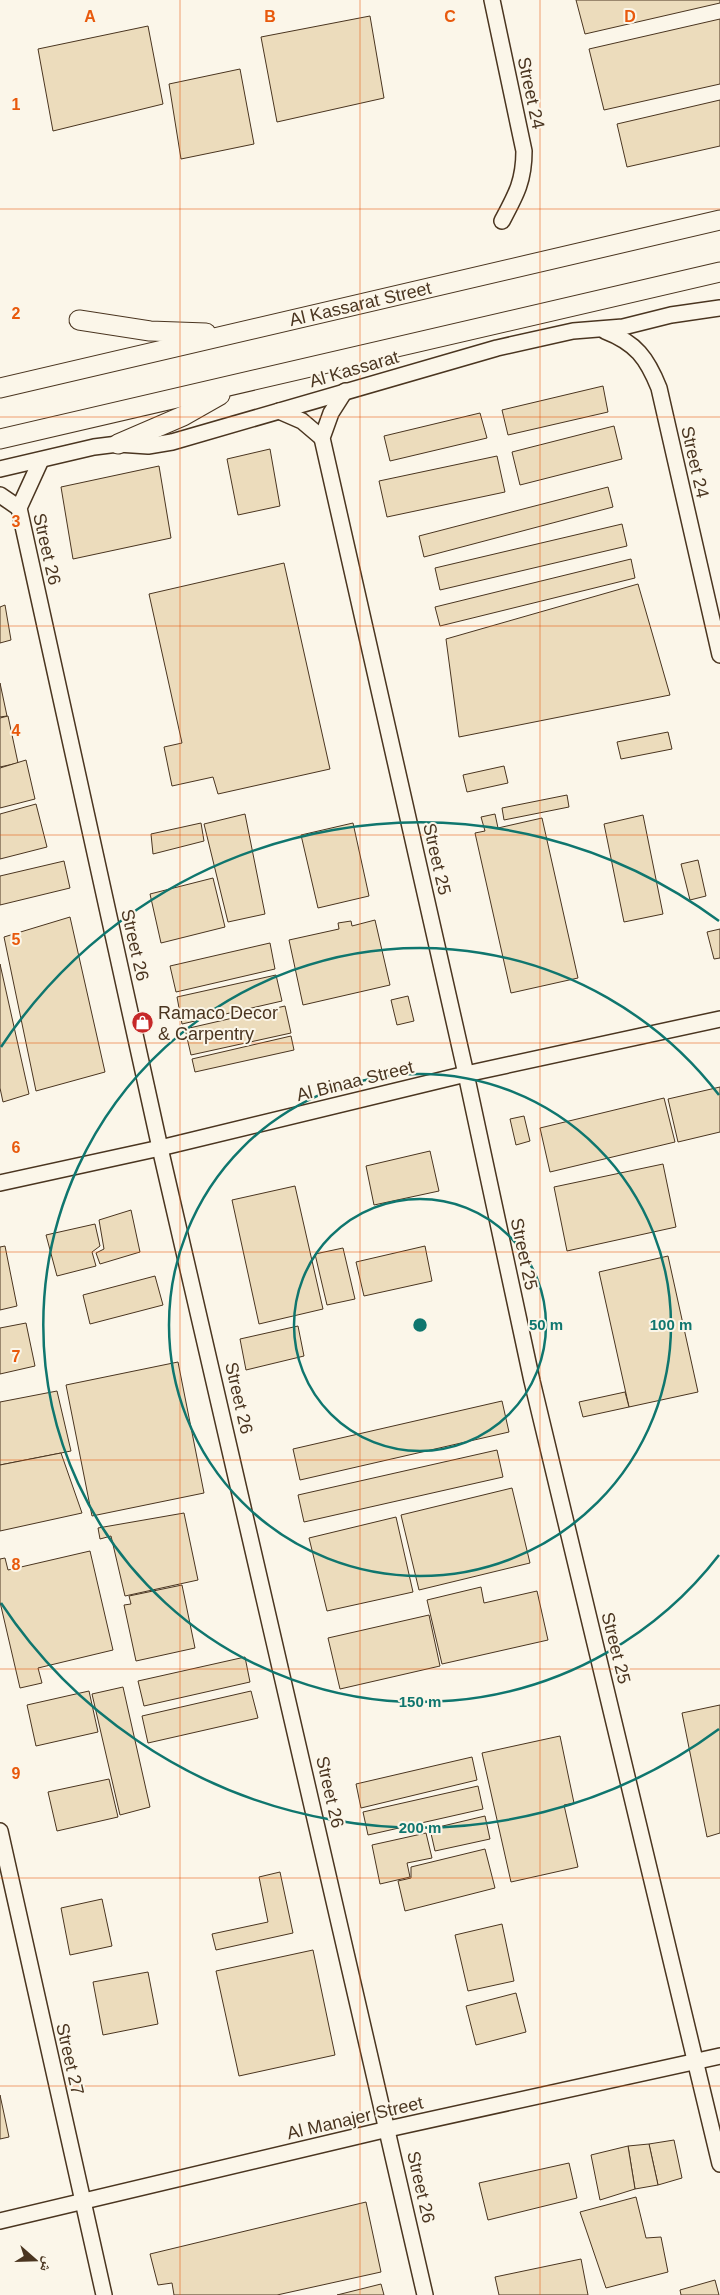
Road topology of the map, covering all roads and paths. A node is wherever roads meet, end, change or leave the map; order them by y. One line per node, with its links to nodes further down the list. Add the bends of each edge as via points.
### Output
1 (492, 0): 3 (street, Street 24, via 524,150 524,171)
2 (720, 220): 8 (street, Al Kassarat Street)
3 (502, 221)
4 (720, 272): 9 (street)
5 (720, 308): 7 (street, Al Kassarat)
6 (79, 320): 8 (street, via 150,331)
7 (603, 330): 11 (street, Al Kassarat, via 573,331 497,348); 20 (street, Street 24, via 622,338 639,351 659,388)
8 (232, 334): 10 (street, Al Kassarat Street)
9 (238, 385): 14 (street); 15 (street, via 183,416)
10 (0, 388)
11 (345, 391): 12 (street, Al Kassarat); 13 (street, via 331,413)
12 (278, 411): 13 (street, via 302,421); 15 (street, Al Kassarat, via 172,442 148,446)
13 (322, 438): 22 (street, Street 25)
14 (0, 439)
15 (118, 444): 16 (street, Al Kassarat)
16 (41, 460): 17 (street, Al Kassarat); 19 (street, Street 26)
17 (0, 469)
18 (0, 495): 19 (street, Street 26)
19 (18, 508): 23 (street, Street 26)
20 (720, 655)
21 (720, 1019): 22 (street, Al Binaa Street)
22 (466, 1074): 23 (street, Al Binaa Street); 27 (street, Street 25, via 535,1391)
23 (160, 1148): 24 (street, Al Binaa Street); 28 (street, Street 26)
24 (0, 1183)
25 (0, 1831): 30 (street, Street 27)
26 (720, 2056): 27 (street, Al Manajer Street)
27 (696, 2061): 28 (street, Al Manajer Street); 29 (street, Street 25)
28 (388, 2129): 30 (street, Al Manajer Street); 33 (street, Street 26)
29 (720, 2164)
30 (83, 2202): 31 (street, Al Manajer Street); 32 (street, Street 27)
31 (0, 2221)
32 (104, 2295)
33 (426, 2295)

